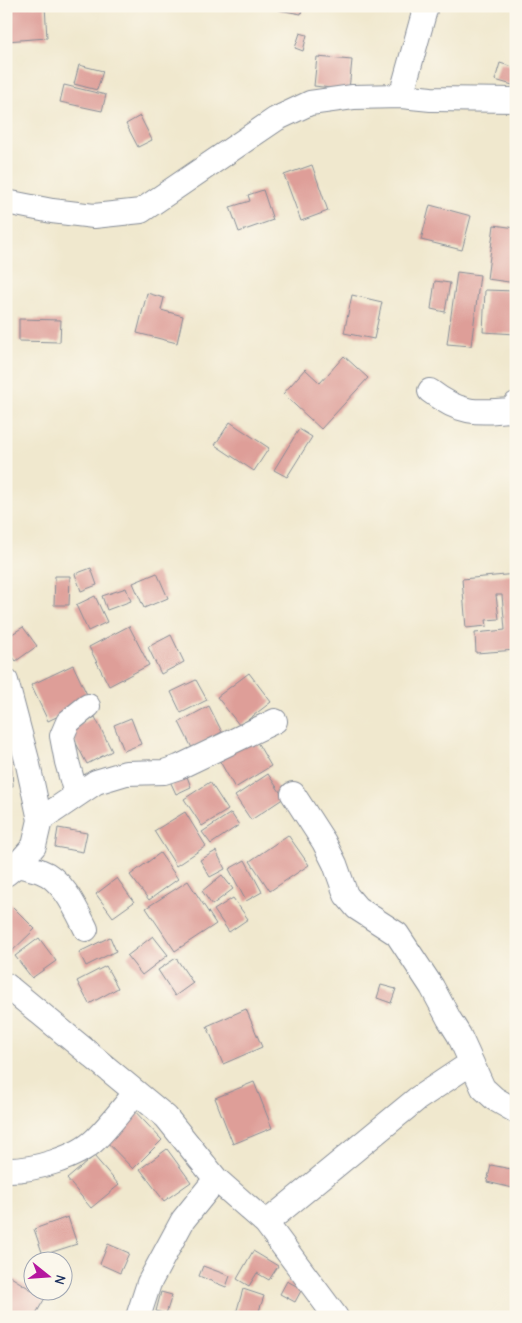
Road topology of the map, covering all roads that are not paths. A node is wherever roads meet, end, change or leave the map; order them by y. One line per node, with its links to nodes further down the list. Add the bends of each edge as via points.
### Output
1 (426, 6): 2 (street)
2 (401, 96): 3 (street); 4 (street, via 353,97 310,103 276,119 141,211 94,216)
3 (516, 100)
4 (6, 202)
5 (430, 391): 6 (street, via 459,409 482,412)
6 (514, 410)
7 (6, 681): 12 (street)
8 (88, 706): 10 (street, via 68,722 62,736)
9 (275, 721): 10 (street, via 179,767 164,772 126,773 96,782)
10 (76, 794): 12 (street)
11 (294, 794): 16 (street, via 324,842 346,895 357,908 397,934 432,987 466,1047)
12 (40, 820): 13 (street, via 34,846)
13 (12, 869): 14 (street, via 42,871 58,882)
14 (86, 929)
15 (6, 984): 17 (street)
16 (471, 1063): 18 (street, via 483,1088); 21 (street, via 417,1099)
17 (136, 1092): 19 (street, via 94,1141 69,1156 42,1166); 20 (street, via 166,1117)
18 (516, 1111)
19 (6, 1170)
20 (216, 1179): 21 (street); 22 (street, via 183,1220 149,1283)
21 (266, 1223): 23 (street)
22 (138, 1317)
23 (336, 1317)

